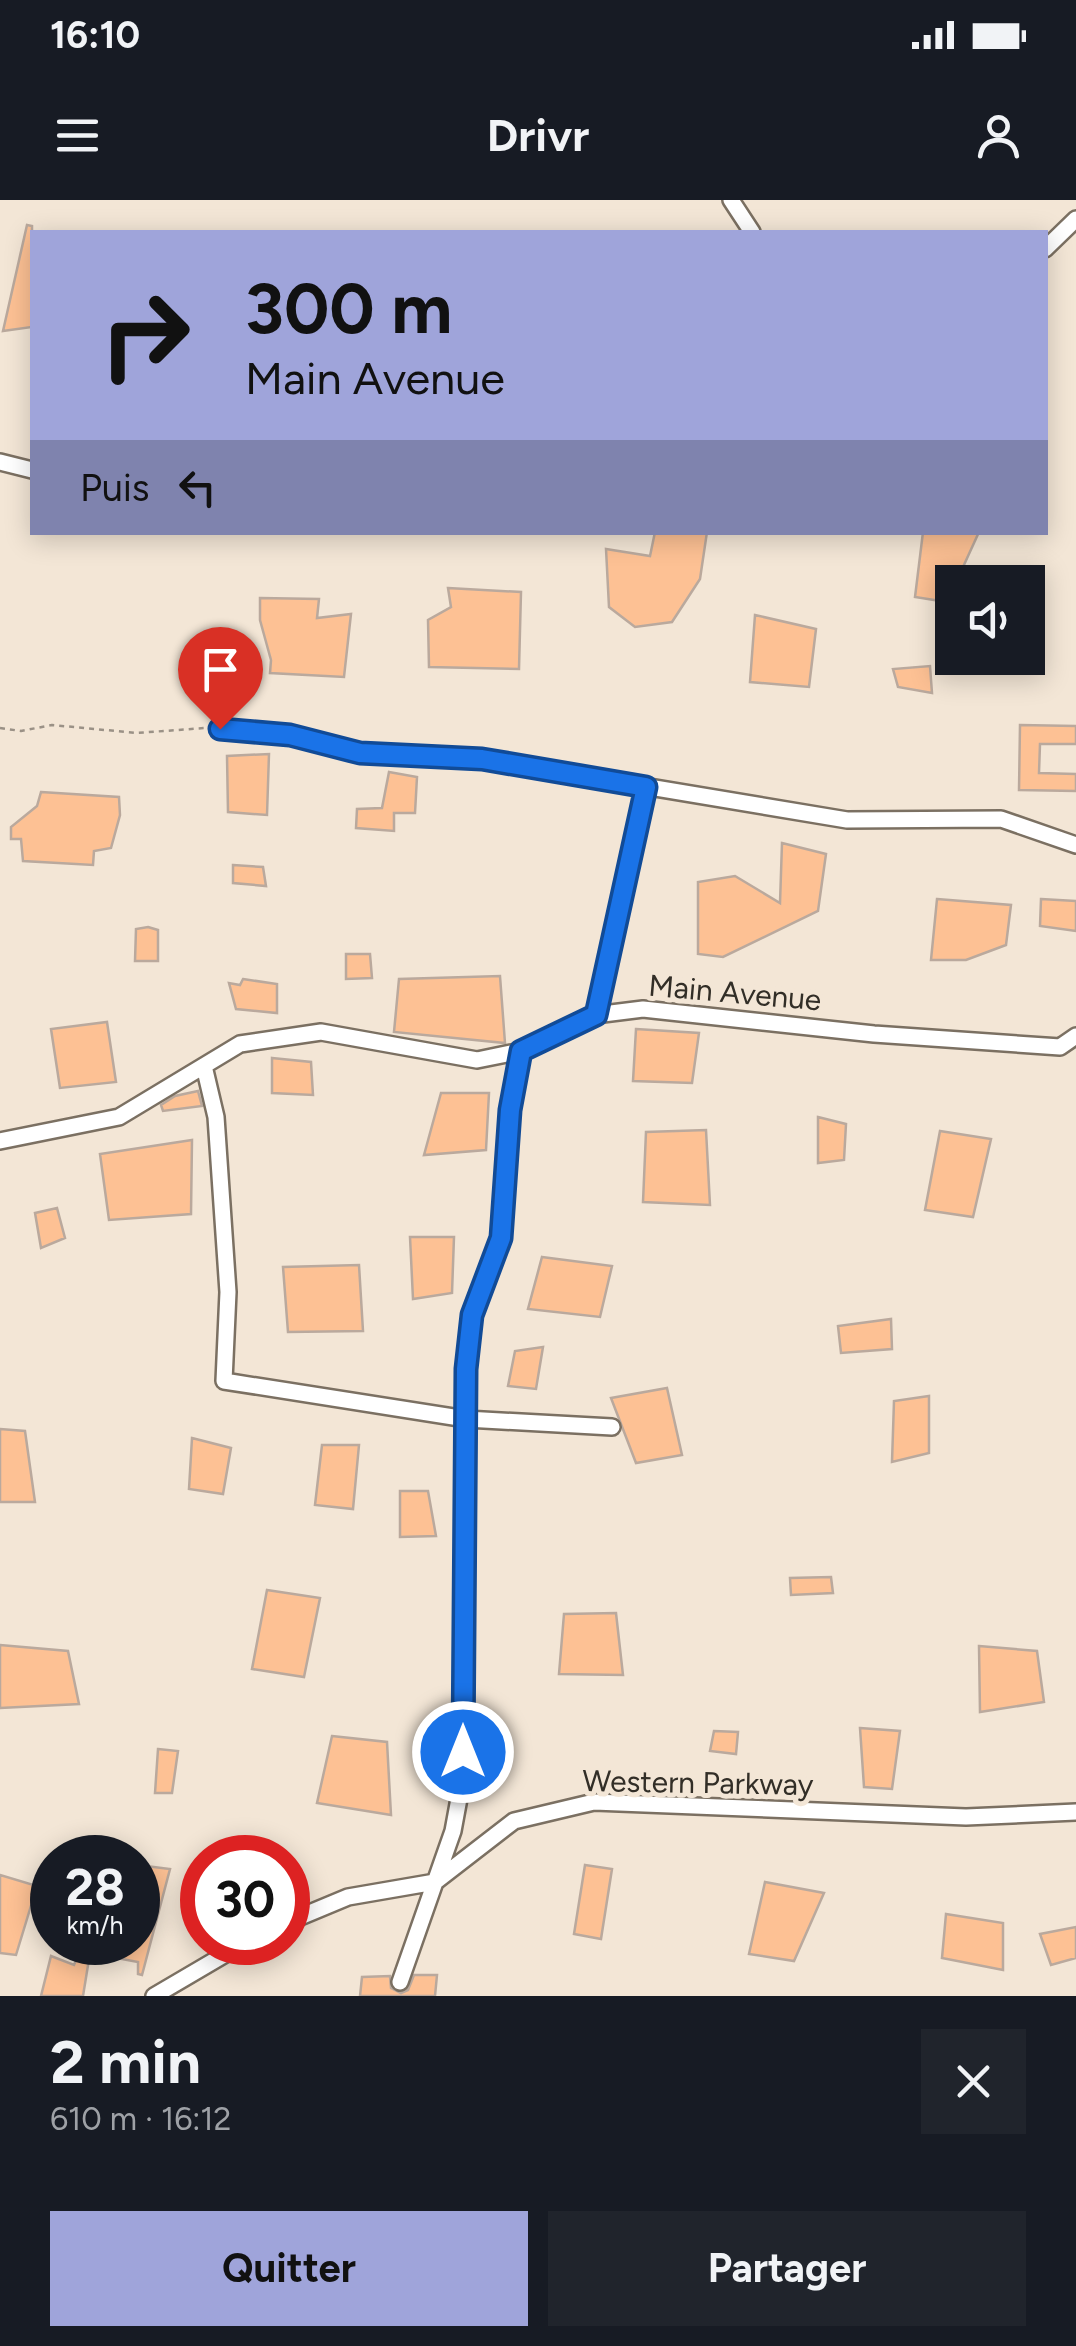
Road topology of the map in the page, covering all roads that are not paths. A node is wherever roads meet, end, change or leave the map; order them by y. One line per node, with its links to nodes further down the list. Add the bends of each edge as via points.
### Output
1 (731, 200): 3 (street)
2 (1076, 219): 4 (street)
3 (751, 230)
4 (1048, 245)
5 (0, 462): 6 (street)
6 (30, 470)
7 (220, 729): 8 (street, via 290,735 360,753 482,759)
8 (646, 787): 9 (street, via 847,820 1002,819); 10 (street)
9 (1076, 845)
10 (596, 1015): 11 (street, Main Avenue, via 643,1009 1060,1047); 12 (street, Main Avenue)
11 (1076, 1036)
12 (521, 1051): 13 (street, Main Avenue, via 477,1060 321,1032 240,1044); 15 (street, via 501,1238 472,1315)
13 (204, 1066): 14 (street, Main Avenue, via 119,1116); 15 (street, via 216,1117 228,1292 224,1381)
14 (0, 1142)
15 (466, 1418): 16 (street); 18 (street, via 463,1777)
16 (612, 1426)
17 (1076, 1812): 18 (street, Western Parkway, via 966,1817 594,1802 514,1821)
18 (435, 1882): 19 (street, Western Parkway, via 348,1897); 21 (street)
19 (310, 1913)
20 (207, 1965): 22 (street)
21 (400, 1982)
22 (154, 1996)

